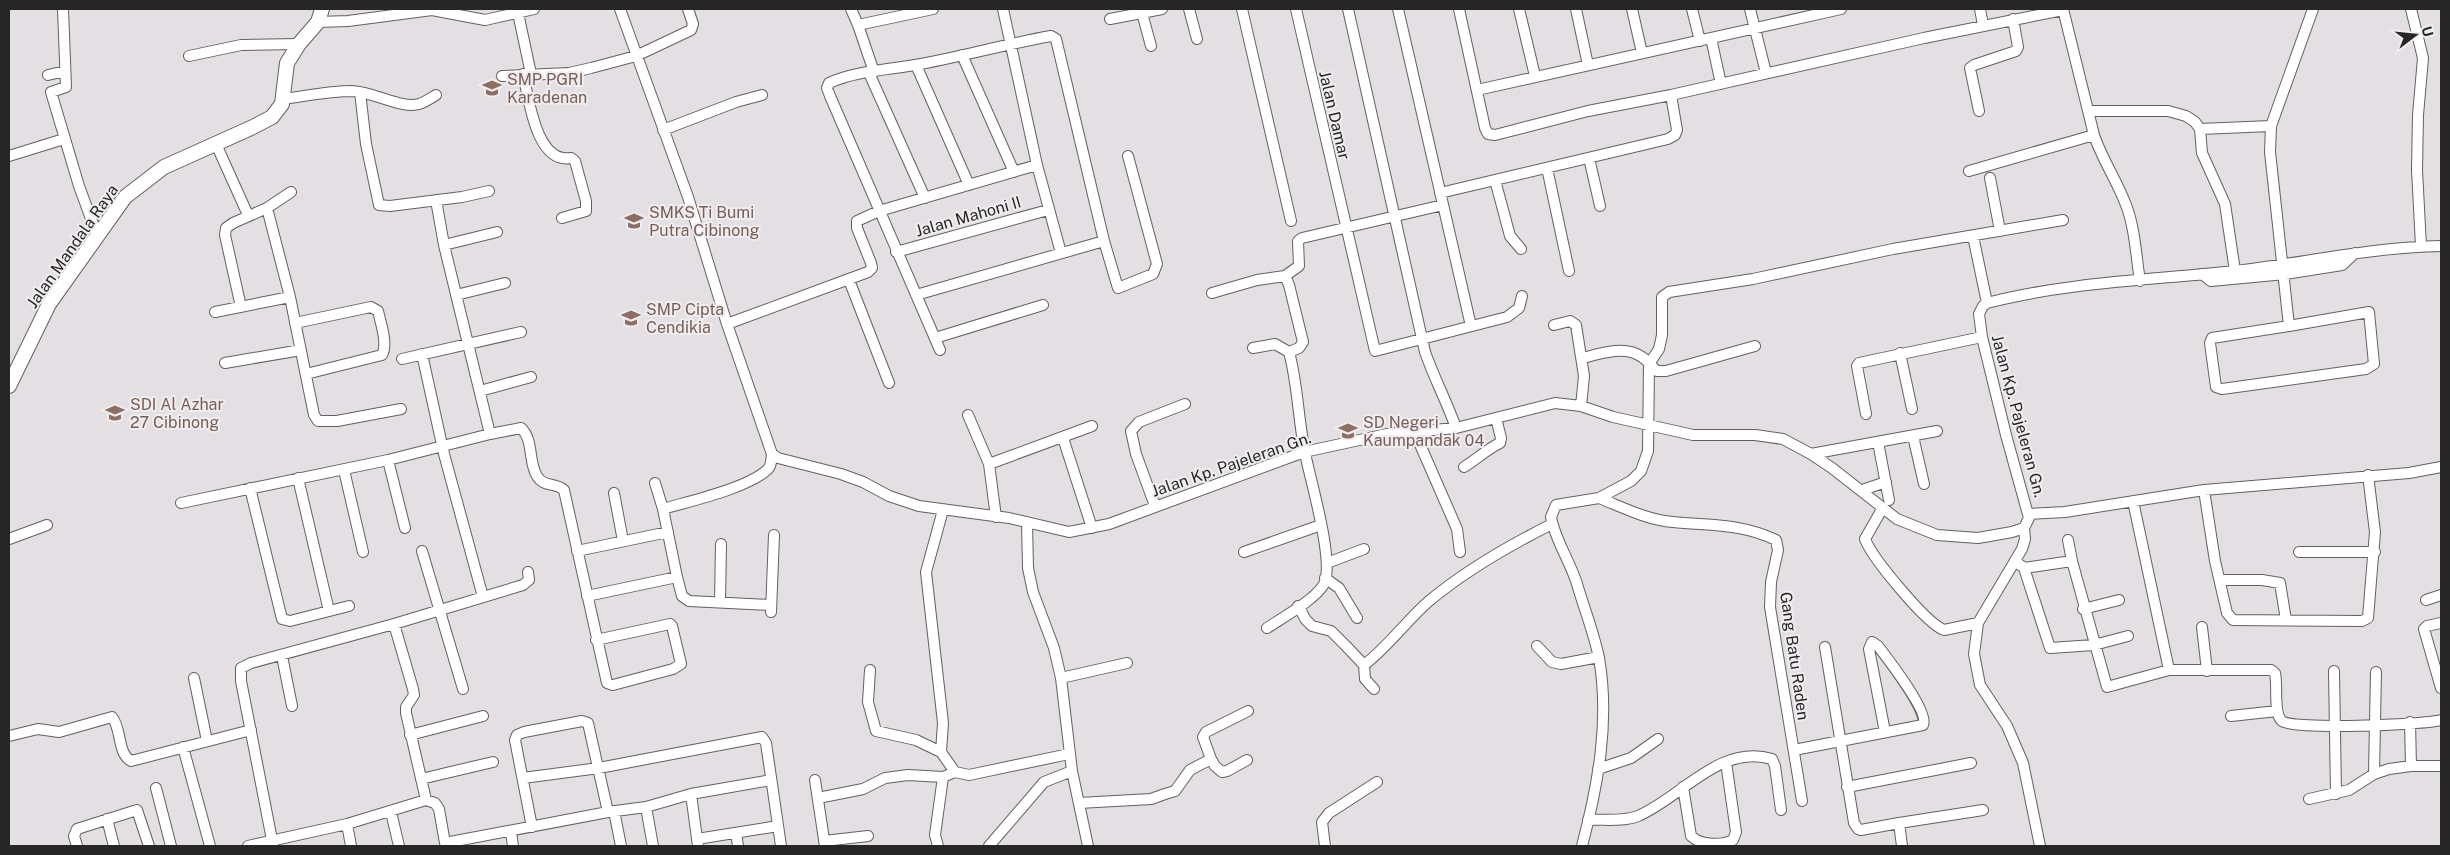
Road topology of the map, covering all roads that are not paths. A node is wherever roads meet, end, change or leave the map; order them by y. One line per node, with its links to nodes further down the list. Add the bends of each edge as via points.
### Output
1 (63, 9): 46 (street)
2 (322, 9): 31 (street, Jalan Mandala Raya)
3 (534, 9): 27 (street)
4 (620, 9): 43 (street)
5 (688, 9): 43 (street, via 692,30)
6 (851, 9): 32 (street)
7 (933, 9): 32 (street)
8 (1003, 9): 38 (street)
9 (1162, 9): 28 (street)
10 (1189, 9): 35 (street)
11 (1242, 9): 92 (street)
12 (1296, 9): 93 (street, Jalan Damar)
13 (1348, 9): 89 (street)
14 (1398, 9): 80 (street)
15 (1459, 9): 54 (street)
16 (1518, 9): 52 (street)
17 (1576, 9): 45 (street)
18 (1632, 9): 40 (street)
19 (1692, 9): 36 (street)
20 (1750, 9): 34 (street)
21 (1840, 9): 26 (street)
22 (1980, 9): 33 (street)
23 (2063, 9): 30 (street); 61 (street)
24 (2313, 9): 62 (street)
25 (2411, 9): 100 (street, via 2423,58 2418,133)
26 (1808, 12): 34 (street)
27 (518, 13): 31 (street, via 485,20 432,10); 50 (street)
28 (1142, 13): 29 (street); 39 (street)
29 (1110, 19)
30 (2013, 19): 33 (street); 60 (street, via 2016,51 1970,68)
31 (318, 22): 37 (street, Jalan Mandala Raya)
32 (858, 25): 47 (street)
33 (1983, 25): 48 (street)
34 (1754, 28): 36 (street); 48 (street)
35 (1197, 38)
36 (1705, 40): 40 (street); 53 (street)
37 (299, 44): 42 (street, via 241,45); 59 (street, Jalan Mandala Raya, via 287,62)
38 (1009, 44): 41 (street); 71 (street); 98 (street, via 1051,36 1056,40)
39 (1151, 46)
40 (1642, 53): 45 (street)
41 (962, 55): 44 (street); 74 (street)
42 (189, 56)
43 (636, 56): 50 (street, via 569,73); 63 (street)
44 (916, 65): 47 (street); 77 (street)
45 (1588, 65): 52 (street)
46 (65, 71): 49 (street); 66 (street, via 66,87 51,92)
47 (872, 72): 81 (street); 87 (street, via 830,82 827,88)
48 (1766, 73): 53 (street)
49 (48, 74)
50 (527, 74): 51 (street); 90 (street, via 539,138 554,156 575,161 588,208)
51 (502, 76)
52 (1534, 76): 54 (street)
53 (1720, 84): 58 (street)
54 (1477, 90): 58 (street, via 1485,128 1488,134 1495,136 1588,111)
55 (360, 92): 56 (street, via 411,105); 59 (street); 82 (street, via 366,144 379,205)
56 (436, 95)
57 (762, 95): 63 (street)
58 (1670, 96): 70 (street, via 1677,130 1675,134 1668,139)
59 (283, 99): 67 (street, Jalan Mandala Raya, via 272,117)
60 (1979, 111)
61 (2088, 111): 64 (street, via 2168,111 2186,116 2196,122); 65 (street)
62 (2271, 126): 64 (street); 105 (street, via 2270,152)
63 (663, 130): 123 (street, via 688,197)
64 (2200, 130): 107 (street, via 2202,153 2225,204)
65 (2094, 134): 73 (street); 111 (street, via 2126,204)
66 (64, 139): 68 (street); 96 (street)
67 (216, 144): 88 (street); 96 (street, Jalan Mandala Raya, via 164,167 132,190)
68 (9, 156)
69 (1128, 156): 98 (street, via 1157,264 1153,274 1118,288)
70 (1589, 158): 72 (street); 84 (street)
71 (1037, 165): 74 (street); 86 (street)
72 (1546, 168): 76 (street); 106 (street)
73 (1969, 171)
74 (1014, 172): 77 (street)
75 (1990, 178): 94 (street)
76 (1495, 180): 80 (street); 102 (street, via 1510,236)
77 (970, 185): 81 (street)
78 (489, 191): 82 (street)
79 (291, 192): 85 (street)
80 (1440, 193): 83 (street)
81 (925, 198): 87 (street)
82 (436, 200): 99 (street)
83 (1443, 205): 89 (street); 125 (street)
84 (1600, 206)
85 (267, 208): 88 (street); 117 (street)
86 (1048, 210): 103 (street, Jalan Mahoni II); 104 (street)
87 (879, 211): 103 (street); 110 (street, via 856,222 872,268)
88 (248, 215): 120 (street, via 226,228 225,235)
89 (1393, 216): 93 (street); 130 (street)
90 (562, 218)
91 (2063, 220): 94 (street)
92 (1291, 221)
93 (1345, 228): 109 (street, via 1298,241 1299,266); 130 (street, Jalan Damar, via 1375,350)
94 (2000, 231): 97 (street)
95 (497, 232): 99 (street)
96 (97, 235): 146 (street, Jalan Mandala Raya, via 49,304)
97 (1973, 236): 118 (street); 142 (street, via 1666,293 1662,297 1660,349)
98 (1104, 240): 104 (street)
99 (444, 245): 114 (street)
100 (2421, 246): 101 (street); 105 (street, via 2355,253)
101 (2441, 246)
102 (1521, 249)
103 (896, 252): 115 (street)
104 (1061, 253): 115 (street)
105 (2284, 269): 107 (street); 108 (street, via 2211,281); 126 (street)
106 (1569, 271)
107 (2235, 271): 108 (street)
108 (2202, 274): 111 (street)
109 (1285, 276): 113 (street); 136 (street, via 1303,342)
110 (849, 280): 123 (street); 145 (street)
111 (2140, 280): 118 (street, via 2040,292)
112 (505, 283): 114 (street)
113 (1212, 292)
114 (456, 295): 131 (street)
115 (916, 295): 129 (street)
116 (1522, 296): 125 (street, via 1514,314)
117 (290, 297): 120 (street); 122 (street)
118 (1987, 303): 128 (street, Jalan Kp. Pajeleran Gn., via 1980,314)
119 (1043, 305): 129 (street)
120 (241, 307): 121 (street)
121 (215, 312)
122 (295, 323): 134 (street); 143 (street, via 371,306 378,312 382,329 382,355)
123 (727, 324): 166 (street)
124 (1554, 325): 139 (street, via 1574,322)
125 (1471, 326): 130 (street)
126 (2289, 326): 126 (street, via 2212,338 2217,388 2366,369 2373,365 2369,312)
127 (521, 332): 131 (street)
128 (1982, 336): 137 (street); 190 (street, Jalan Kp. Pajeleran Gn.)
129 (935, 338): 135 (street)
130 (1422, 340): 157 (street, via 1431,371 1448,403)
131 (469, 344): 138 (street); 147 (street)
132 (1755, 346): 142 (street, via 1666,371 1658,371)
133 (1253, 348): 136 (street, via 1275,344)
134 (301, 350): 141 (street); 143 (street)
135 (940, 350)
136 (1288, 352): 165 (street, via 1295,373)
137 (1900, 353): 151 (street); 152 (street, via 1857,366)
138 (422, 354): 140 (street); 164 (street)
139 (1583, 358): 142 (street, via 1620,350 1633,352); 149 (street)
140 (402, 359)
141 (225, 363)
142 (1649, 364): 156 (street)
143 (306, 374): 150 (street, via 318,421 337,421)
144 (531, 377): 147 (street)
145 (889, 383)
146 (9, 386)
147 (480, 391): 160 (street)
148 (1185, 404): 186 (street, via 1139,422 1131,431)
149 (1581, 406): 154 (street, Jalan Kp. Pajeleran Gn., via 1545,404); 156 (street, Jalan Kp. Pajeleran Gn.)
150 (401, 409)
151 (1912, 409)
152 (1866, 414)
153 (968, 415): 169 (street)
154 (1496, 418): 157 (street, Jalan Kp. Pajeleran Gn.); 170 (street, via 1500,443)
155 (1092, 426): 162 (street)
156 (1650, 426): 167 (street, Jalan Kp. Pajeleran Gn., via 1693,434 1770,437); 182 (street, via 1642,471 1631,482)
157 (1456, 428): 159 (street, Jalan Kp. Pajeleran Gn.)
158 (1937, 431): 161 (street)
159 (1415, 433): 165 (street, Jalan Kp. Pajeleran Gn., via 1357,439); 210 (street, via 1457,529)
160 (490, 434): 164 (street); 207 (street, via 517,428 524,431 538,478 546,485 564,490)
161 (1913, 436): 163 (street); 177 (street)
162 (1063, 438): 169 (street); 197 (street)
163 (1878, 442): 167 (street); 175 (street)
164 (443, 446): 168 (street); 223 (street)
165 (1304, 452): 186 (street, Jalan Kp. Pajeleran Gn.); 195 (street)
166 (772, 454): 187 (street, via 768,469 753,478 723,492); 189 (street, Jalan Kp. Pajeleran Gn., via 863,482 904,502)
167 (1812, 454): 188 (street, Jalan Kp. Pajeleran Gn.)
168 (388, 460): 172 (street); 196 (street)
169 (989, 464): 191 (street)
170 (1464, 467)
171 (2441, 467): 173 (street)
172 (344, 470): 174 (street); 208 (street)
173 (2368, 475): 180 (street); 212 (street)
174 (298, 478): 178 (street); 231 (street)
175 (1886, 482): 179 (street); 183 (street)
176 (655, 483): 187 (street)
177 (1924, 484)
178 (250, 488): 185 (street); 231 (street, via 282,619 290,621)
179 (1865, 488)
180 (2204, 490): 184 (street); 220 (street)
181 (614, 493): 203 (street)
182 (1599, 498): 193 (street, via 1556,505 1552,509); 275 (street, Gang Batu Raden, via 1671,522 1721,524 1776,540 1778,550 1770,607)
183 (1889, 500)
184 (2133, 501): 190 (street, via 2066,512); 249 (street)
185 (181, 502)
186 (1155, 506): 197 (street, Jalan Kp. Pajeleran Gn.)
187 (663, 509): 199 (street)
188 (1882, 509): 198 (street, Jalan Kp. Pajeleran Gn., via 1897,519 1937,535 1978,538); 234 (street, via 1865,539 1873,554 1911,600 1944,630)
189 (943, 510): 191 (street, Jalan Kp. Pajeleran Gn.); 276 (street, via 926,572 943,722)
190 (2029, 514): 198 (street, Jalan Kp. Pajeleran Gn.)
191 (996, 517): 192 (street, Jalan Kp. Pajeleran Gn.)
192 (1027, 522): 197 (street, Jalan Kp. Pajeleran Gn., via 1069,532); 254 (street, via 1033,592 1054,648)
193 (1552, 524): 245 (street, via 1573,571); 247 (street, via 1514,543 1430,601 1380,653)
194 (47, 525): 201 (street)
195 (1321, 525): 209 (street); 215 (street)
196 (405, 528)
197 (1092, 528)
198 (2024, 528): 213 (street, via 2024,544)
199 (668, 532): 203 (street); 218 (street)
200 (774, 535): 226 (street, via 772,608)
201 (9, 539)
202 (2068, 540): 214 (street)
203 (623, 541): 207 (street)
204 (721, 544): 226 (street)
205 (1364, 550): 215 (street)
206 (422, 551): 229 (street)
207 (577, 551): 222 (street)
208 (362, 552)
209 (1244, 552)
210 (1460, 552)
211 (2299, 552): 212 (street)
212 (2375, 552): 233 (street, via 2368,618)
213 (2015, 561): 216 (street); 234 (street)
214 (2072, 561): 216 (street); 230 (street)
215 (1326, 563): 219 (street)
216 (2024, 568): 241 (street, via 2050,648)
217 (528, 572): 223 (street, via 527,582)
218 (677, 577): 222 (street); 226 (street, via 685,599)
219 (1325, 578): 228 (street, via 1324,584); 232 (street, via 1339,588)
220 (2220, 580): 233 (street, via 2227,613 2233,620); 233 (street, via 2262,580 2280,584)
221 (2441, 595): 225 (street)
222 (587, 596): 240 (street)
223 (483, 597): 229 (street)
224 (2119, 600): 230 (street)
225 (2426, 600)
226 (720, 602)
227 (349, 606): 231 (street)
228 (1298, 606): 238 (street); 247 (street, via 1312,626 1331,631)
229 (440, 609): 236 (street); 256 (street)
230 (2084, 609): 241 (street)
231 (329, 611)
232 (1357, 618)
233 (2286, 620)
234 (1978, 623): 343 (street, via 1974,654 1980,685 2016,744)
235 (2441, 623): 255 (street, via 2424,629)
236 (394, 624): 244 (street); 269 (street, via 414,695 406,706)
237 (2202, 627): 250 (street)
238 (1267, 628)
239 (2128, 636): 241 (street)
240 (596, 640): 240 (street, via 670,624 681,664 673,670 610,686)
241 (2094, 644): 249 (street, via 2107,687)
242 (1538, 646): 245 (street, via 1552,662 1561,664)
243 (1825, 647): 273 (street)
244 (282, 656): 258 (street); 267 (street, via 241,668)
245 (1598, 657): 286 (street, via 1603,702 1602,751)
246 (1127, 663): 254 (street)
247 (1364, 665): 257 (street, via 1364,679)
248 (870, 670): 276 (street, via 868,702 876,730 916,740)
249 (2169, 670): 250 (street)
250 (2207, 671): 260 (street, via 2271,670 2276,679)
251 (2334, 671): 266 (street)
252 (2376, 672): 265 (street)
253 (194, 678): 272 (street)
254 (1061, 678): 277 (street)
255 (2441, 688)
256 (463, 689)
257 (1374, 689)
258 (292, 706)
259 (1248, 711): 278 (street, via 1206,732 1203,737)
260 (2277, 711): 262 (street); 266 (street, via 2280,720 2293,726)
261 (483, 716): 269 (street)
262 (2231, 716)
263 (2441, 720): 264 (street)
264 (2410, 722): 265 (street); 283 (street)
265 (2375, 725): 266 (street); 289 (street)
266 (2335, 726): 300 (street)
267 (251, 730): 272 (street); 321 (street)
268 (1885, 732): 268 (street, via 1925,722 1906,685 1872,642 1868,649); 273 (street)
269 (410, 735): 292 (street)
270 (9, 736): 274 (street, via 38,730 59,732 112,717 119,730 124,754 131,761)
271 (1658, 739): 286 (street, via 1631,758)
272 (207, 741): 274 (street)
273 (1841, 741): 275 (street); 297 (street)
274 (183, 748): 328 (street)
275 (1794, 750): 304 (street)
276 (942, 752): 288 (street)
277 (1069, 754): 287 (street); 288 (street, via 969,775)
278 (1212, 759): 279 (street, via 1222,772); 305 (street, via 1190,770 1174,791 1151,798)
279 (1247, 760)
280 (493, 762): 292 (street)
281 (1726, 762): 296 (street); 296 (street, via 1736,832 1733,840 1701,842 1691,836); 307 (street, via 1772,759 1776,766)
282 (1971, 763): 297 (street)
283 (2411, 766): 284 (street); 289 (street)
284 (2441, 766)
285 (599, 768): 291 (street); 291 (street, via 590,726 582,721 517,736); 293 (street, via 762,737 766,743); 309 (street)
286 (1598, 769): 312 (street)
287 (1072, 771): 305 (street); 338 (street, via 1044,782)
288 (955, 772): 290 (street)
289 (2374, 774): 300 (street, via 2357,787)
290 (943, 777): 301 (street, via 908,775 885,778 863,789); 337 (street, via 935,835)
291 (523, 778): 316 (street)
292 (421, 779): 303 (street)
293 (771, 780): 299 (street); 315 (street)
294 (815, 780): 301 (street)
295 (1376, 782): 340 (street, via 1328,813 1322,822)
296 (1683, 787): 312 (street, via 1636,817)
297 (1847, 787): 313 (street, via 1858,829)
298 (156, 788): 327 (street)
299 (690, 794): 306 (street); 320 (street)
300 (2336, 794): 302 (street)
301 (818, 798): 322 (street)
302 (2309, 799)
303 (426, 800): 310 (street); 323 (street, via 435,803 439,809)
304 (1802, 800)
305 (1079, 804): 339 (street)
306 (646, 807): 309 (street); 334 (street)
307 (1782, 810)
308 (1983, 810): 313 (street)
309 (611, 811): 316 (street); 333 (street)
310 (391, 812): 314 (street); 331 (street)
311 (107, 819): 324 (street, via 77,829 74,836); 325 (street); 326 (street, via 137,810)
312 (1588, 820): 341 (street)
313 (1898, 823): 342 (street)
314 (346, 824): 321 (street); 330 (street)
315 (778, 826): 318 (street); 336 (street)
316 (532, 827): 317 (street)
317 (510, 832): 323 (street); 332 (street)
318 (736, 833): 320 (street); 335 (street)
319 (868, 836): 322 (street)
320 (697, 843)
321 (272, 844): 329 (street)
322 (824, 844)
323 (446, 845)
324 (77, 846)
325 (114, 846)
326 (149, 846)
327 (171, 846)
328 (210, 846)
329 (248, 846)
330 (351, 846)
331 (399, 846)
332 (513, 846)
333 (621, 846)
334 (653, 846)
335 (738, 846)
336 (781, 846)
337 (938, 846)
338 (989, 846)
339 (1088, 846)
340 (1326, 846)
341 (1582, 846)
342 (1902, 846)
343 (2040, 846)

